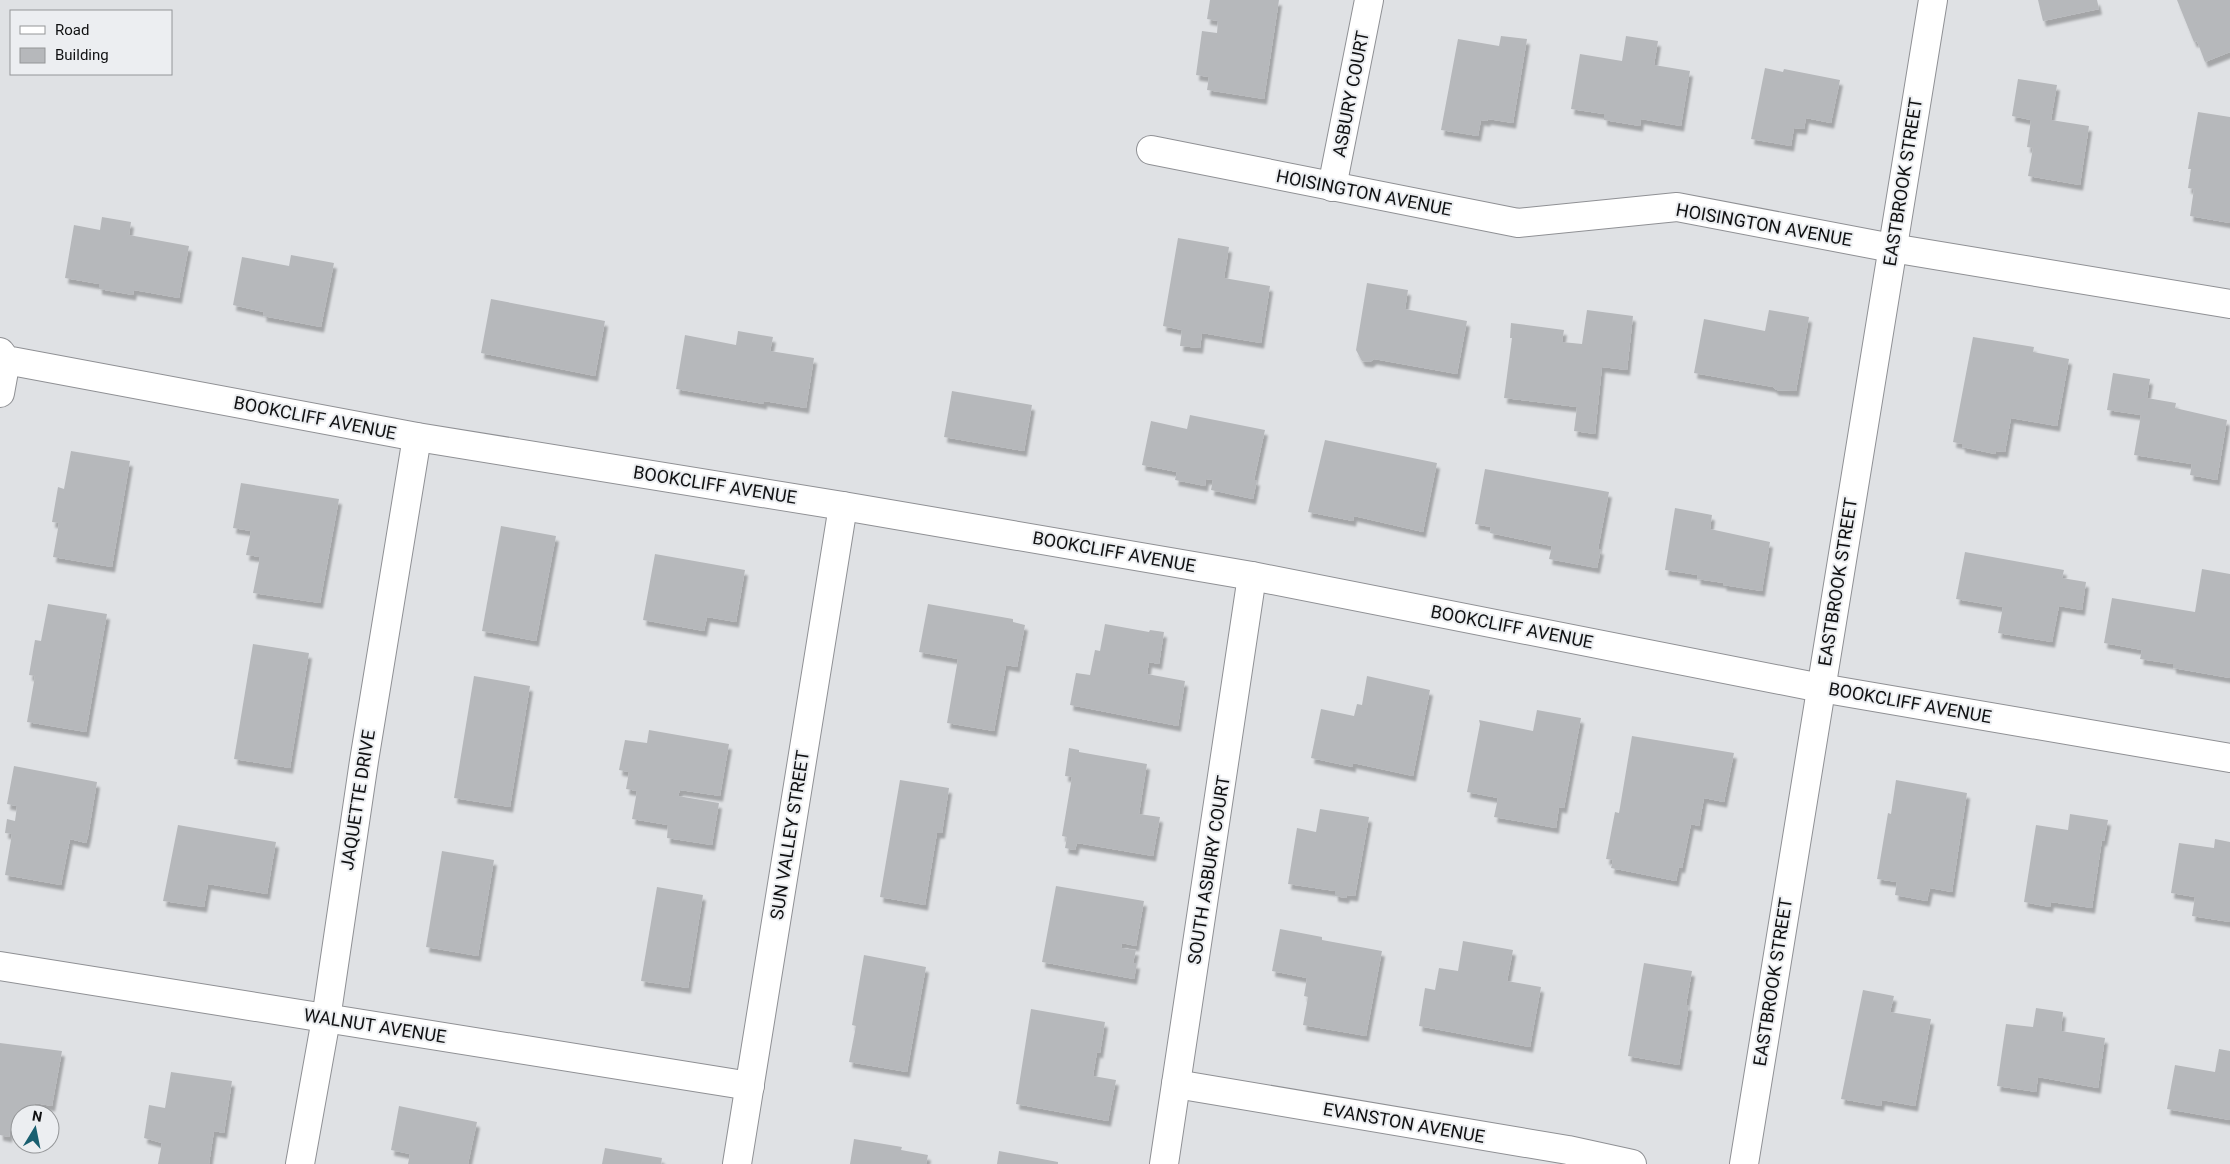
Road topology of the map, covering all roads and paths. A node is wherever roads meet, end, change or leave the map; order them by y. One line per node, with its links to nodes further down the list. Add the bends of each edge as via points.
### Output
1 (1369, 0): 4 (street, ASBURY COURT)
2 (1933, 0): 5 (street, EASTBROOK STREET)
3 (1151, 150): 4 (street, HOISINGTON AVENUE)
4 (1332, 187): 5 (street, HOISINGTON AVENUE, via 1518,223 1676,207)
5 (1892, 248): 6 (street, HOISINGTON AVENUE); 12 (street, EASTBROOK STREET)
6 (2230, 304)
7 (3, 356): 8 (street); 9 (street, BOOKCLIFF AVENUE)
8 (0, 393)
9 (418, 436): 10 (street, BOOKCLIFF AVENUE); 15 (street, JAQUETTE DRIVE, via 364,761)
10 (843, 506): 11 (street, BOOKCLIFF AVENUE); 17 (street, SUN VALLEY STREET)
11 (1252, 576): 12 (street, BOOKCLIFF AVENUE); 16 (street, SOUTH ASBURY COURT)
12 (1821, 688): 13 (street, BOOKCLIFF AVENUE); 22 (street, EASTBROOK STREET)
13 (2230, 758)
14 (0, 966): 15 (street, WALNUT AVENUE)
15 (326, 1019): 17 (street, WALNUT AVENUE); 18 (street, JAQUETTE DRIVE)
16 (1176, 1084): 20 (street, SOUTH ASBURY COURT); 21 (street, EVANSTON AVENUE, via 1568,1150)
17 (750, 1086): 19 (street, SUN VALLEY STREET)
18 (300, 1164)
19 (737, 1164)
20 (1164, 1164)
21 (1632, 1164)
22 (1744, 1164)

